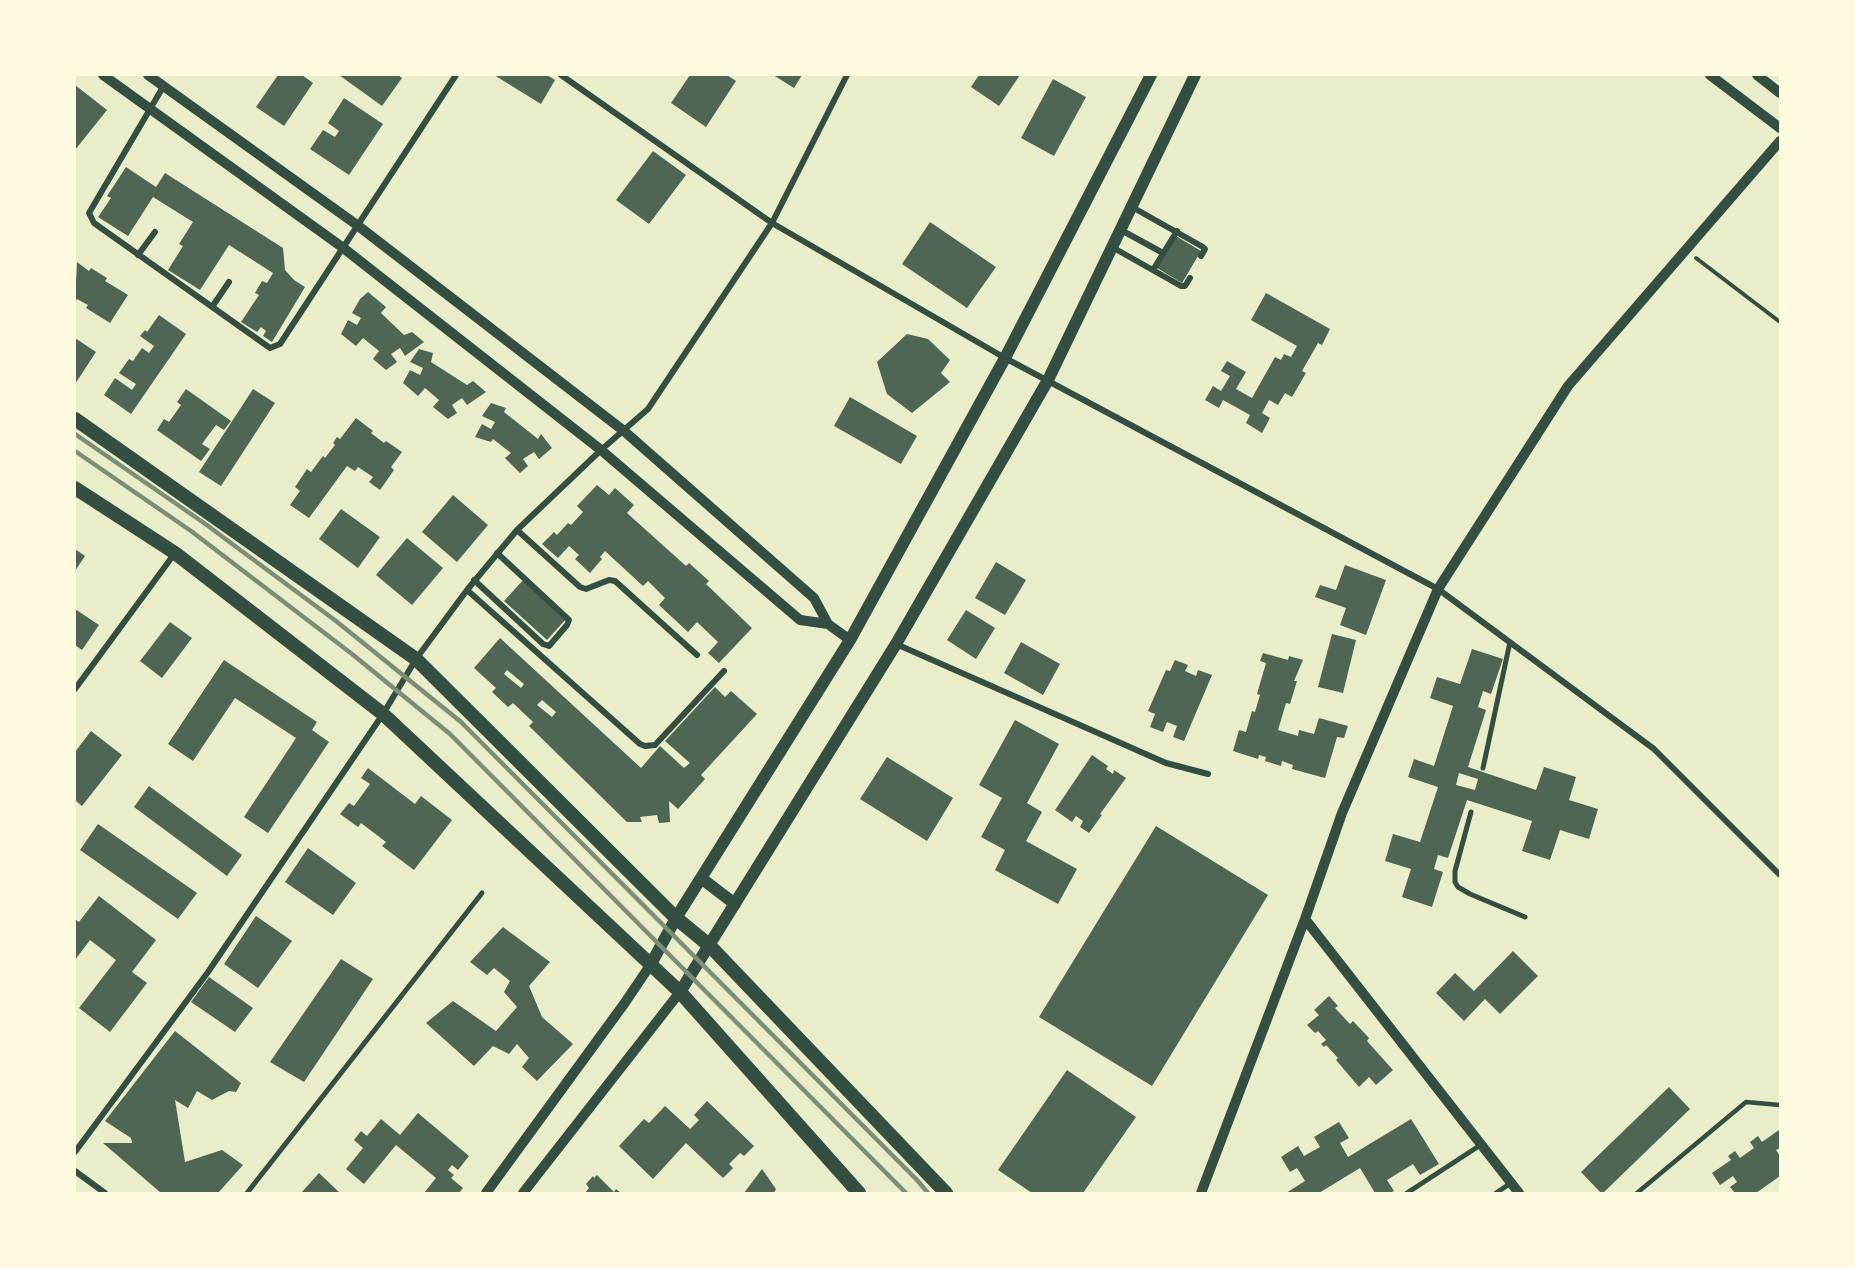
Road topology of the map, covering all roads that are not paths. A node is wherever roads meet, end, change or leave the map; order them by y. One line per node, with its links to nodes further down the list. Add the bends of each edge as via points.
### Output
1 (102, 75): 12 (street)
2 (148, 75): 10 (street)
3 (456, 75): 17 (street)
4 (561, 75): 16 (street)
5 (847, 75): 16 (street)
6 (1151, 75): 30 (main road)
7 (1195, 75): 15 (main road)
8 (1710, 75): 13 (street)
9 (1757, 75): 11 (street)
10 (163, 87): 12 (street); 17 (street)
11 (1780, 93)
12 (150, 109): 21 (street); 24 (street, via 89,213 94,223)
13 (1780, 128)
14 (1780, 141): 40 (street, via 1568,386)
15 (1131, 207): 18 (main road); 20 (street)
16 (772, 223): 30 (street); 33 (street, via 648,409)
17 (357, 225): 21 (street); 33 (street)
18 (1120, 229): 22 (main road); 23 (street)
19 (155, 231): 24 (street)
20 (1177, 231): 23 (street); 25 (street, via 1203,247)
21 (342, 247): 29 (street, via 280,344 270,348); 34 (street)
22 (1112, 247): 26 (street); 31 (main road)
23 (1163, 253): 26 (street)
24 (138, 255): 29 (street)
25 (1201, 256)
26 (1152, 270): 27 (street, via 1181,286)
27 (1190, 278)
28 (229, 282): 29 (street)
29 (212, 307)
30 (1005, 358): 31 (street); 43 (main road)
31 (1048, 380): 40 (street); 45 (main road)
32 (75, 419): 47 (main road)
33 (624, 431): 34 (street); 42 (street, via 814,598)
34 (601, 450): 36 (street); 42 (street, via 800,620)
35 (75, 488): 37 (main road)
36 (517, 530): 38 (street); 46 (street, via 580,587 615,581)
37 (175, 553): 49 (street); 50 (main road)
38 (497, 554): 39 (street); 39 (street, via 569,620 549,646)
39 (474, 580): 41 (street)
40 (1438, 589): 44 (street); 60 (street, via 1342,813)
41 (467, 590): 47 (street); 48 (street, via 645,746 655,745)
42 (828, 624): 43 (street)
43 (850, 640): 55 (main road)
44 (1510, 642): 51 (street); 54 (street, via 1654,749)
45 (896, 644): 52 (street, via 1166,764); 57 (main road)
46 (697, 655)
47 (416, 659): 50 (street); 59 (main road)
48 (724, 671)
49 (75, 689)
50 (383, 714): 62 (main road); 66 (street, via 208,972)
51 (1483, 768)
52 (1208, 774)
53 (1471, 812): 58 (street, via 1455,882 1470,894)
54 (1780, 875)
55 (701, 878): 57 (main road); 59 (main road)
56 (482, 893): 70 (street)
57 (735, 904): 61 (main road)
58 (1525, 917)
59 (676, 918): 61 (main road); 62 (main road)
60 (1305, 919): 65 (street); 75 (street)
61 (710, 946): 63 (main road); 74 (main road)
62 (651, 964): 63 (main road); 71 (street)
63 (680, 992): 72 (street); 73 (main road)
64 (1780, 1105): 79 (lane, via 1746,1102)
65 (1482, 1144): 68 (street); 76 (street)
66 (75, 1152)
67 (75, 1171): 69 (street)
68 (1511, 1183): 77 (street); 78 (street)
69 (105, 1193)
70 (247, 1193)
71 (486, 1193)
72 (523, 1193)
73 (859, 1193)
74 (946, 1193)
75 (1201, 1193)
76 (1407, 1193)
77 (1496, 1193)
78 (1519, 1193)
79 (1637, 1193)

